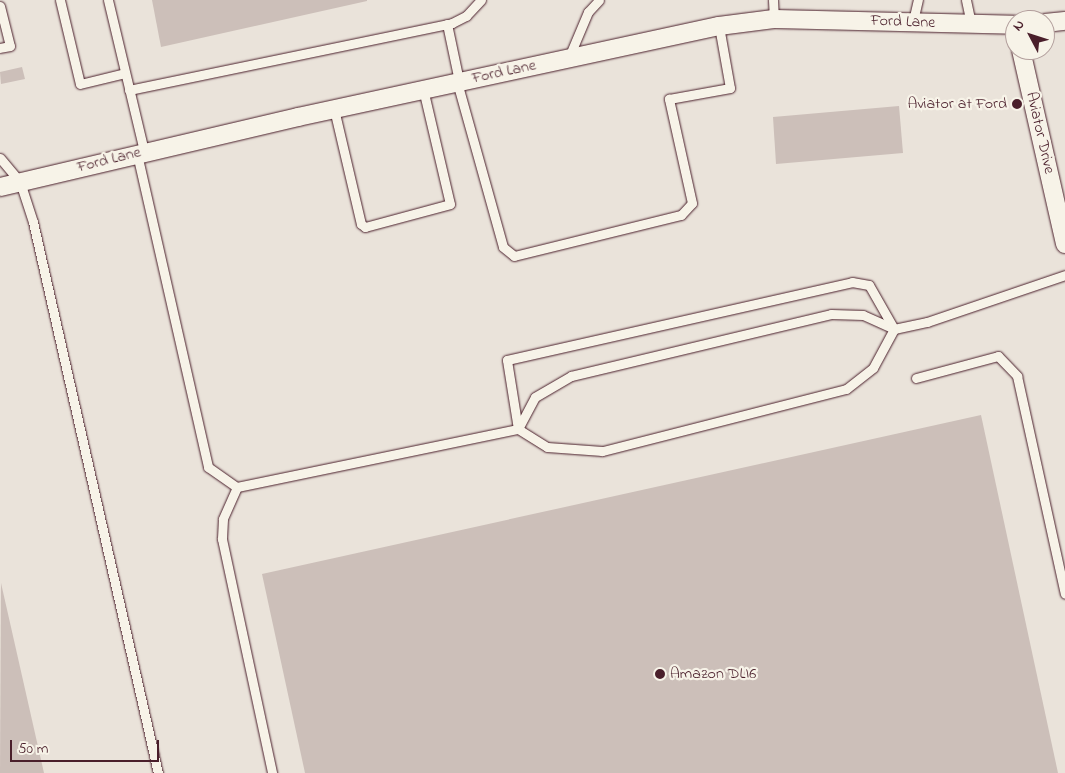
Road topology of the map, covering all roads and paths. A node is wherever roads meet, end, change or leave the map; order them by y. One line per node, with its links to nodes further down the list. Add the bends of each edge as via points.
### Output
1 (60, 0): 18 (lane, via 80,84)
2 (108, 0): 18 (lane)
3 (481, 0): 11 (lane, via 466,16)
4 (599, 0): 16 (lane, via 588,12)
5 (773, 0): 9 (lane)
6 (918, 0): 10 (lane)
7 (966, 0): 12 (lane)
8 (0, 6): 15 (lane, via 10,46)
9 (774, 19): 10 (street, Ford Lane); 14 (street, Ford Lane)
10 (913, 21): 12 (street, Ford Lane)
11 (447, 24): 19 (lane); 21 (lane)
12 (970, 24): 13 (street, Ford Lane)
13 (1005, 25)
14 (719, 26): 16 (street, Ford Lane); 19 (lane, via 730,88 669,99 692,203 681,215 514,256 503,247)
15 (0, 48)
16 (569, 57): 19 (street, Ford Lane)
17 (1023, 60): 27 (street, Aviator Drive)
18 (125, 73): 21 (lane)
19 (458, 82): 20 (street, Ford Lane)
20 (423, 89): 22 (street, Ford Lane); 22 (lane, via 450,204 365,227 361,224)
21 (129, 90): 23 (lane)
22 (334, 109): 23 (street, Ford Lane)
23 (141, 152): 25 (street, Ford Lane); 32 (lane, via 208,467)
24 (0, 158): 25 (lane)
25 (20, 182): 26 (street, Ford Lane); 34 (lane, via 33,222)
26 (0, 186)
27 (1065, 244)
28 (1065, 275): 29 (lane, via 927,322)
29 (894, 329): 31 (lane, via 863,315 831,314 571,376 535,397); 31 (lane, via 873,368 846,389 836,392 602,452 547,447); 31 (lane, via 869,285 852,282 507,360)
30 (916, 378): 33 (lane, via 998,356 1017,376)
31 (518, 429): 32 (lane)
32 (237, 487): 35 (lane, via 223,519 222,539)
33 (1065, 594)
34 (158, 773)
35 (272, 773)

